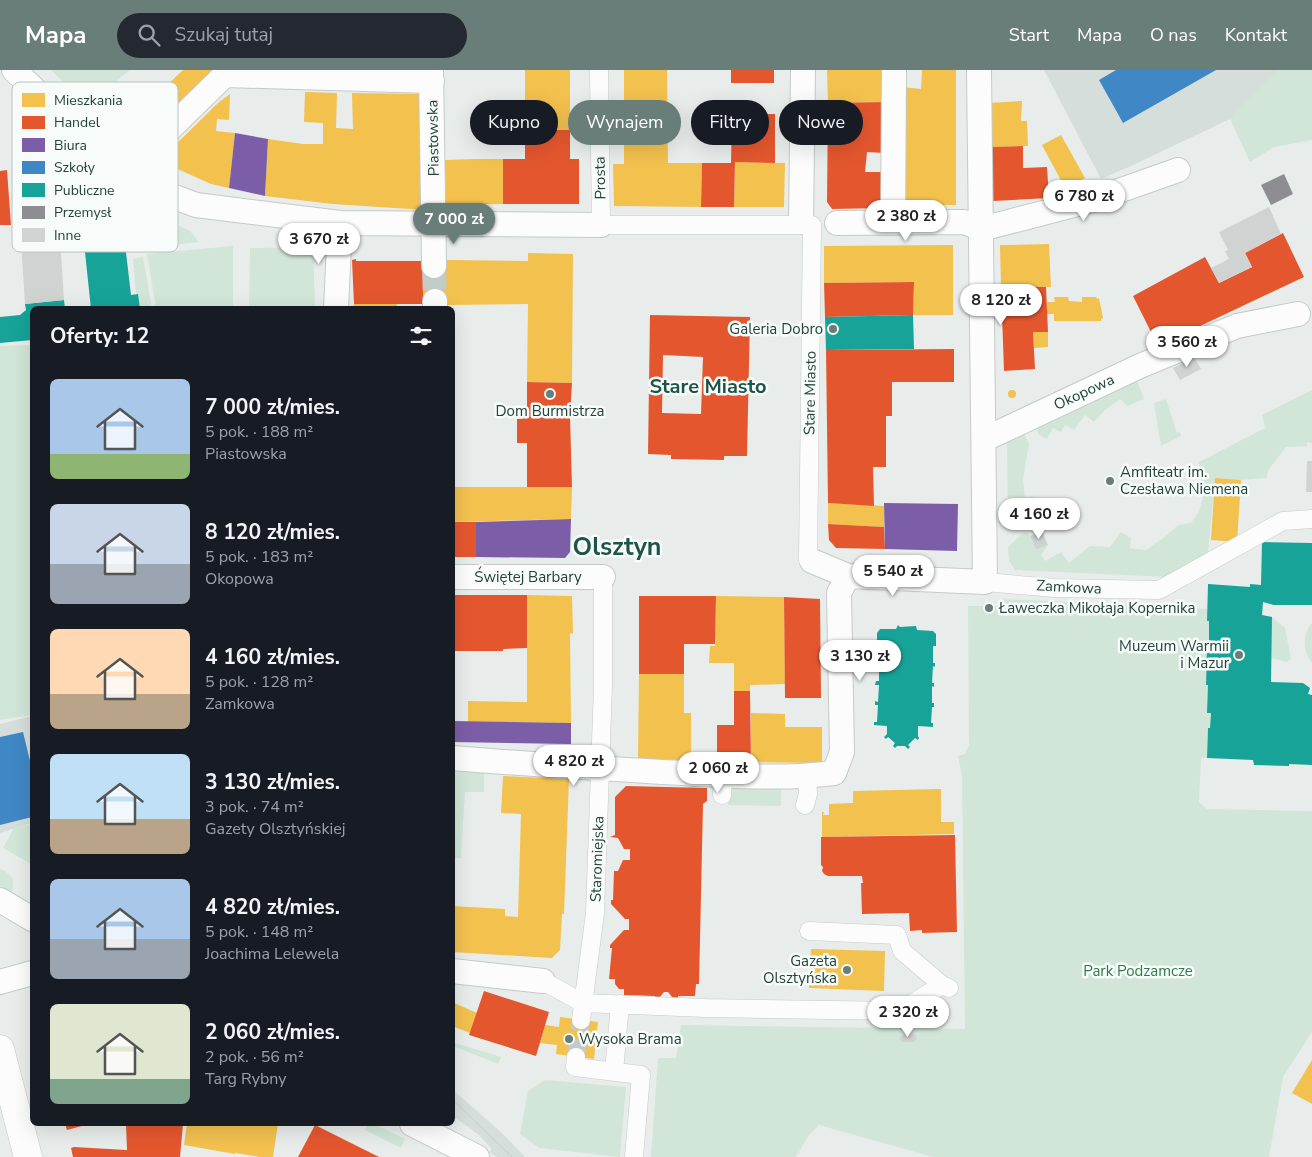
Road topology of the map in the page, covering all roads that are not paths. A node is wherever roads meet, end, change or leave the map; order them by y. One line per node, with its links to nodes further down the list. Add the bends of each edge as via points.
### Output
1 (14, 70): 8 (street)
2 (599, 70): 17 (street, Prosta)
3 (803, 70): 12 (street)
4 (894, 70): 15 (street)
5 (980, 70): 18 (street)
6 (227, 72): 7 (street); 9 (street)
7 (432, 75): 16 (street, Piastowska)
8 (26, 82)
9 (178, 120)
10 (1178, 170): 18 (street, via 1093,200)
11 (178, 199): 13 (street, via 196,206)
12 (801, 221)
13 (340, 222): 16 (street); 20 (street)
14 (831, 223): 15 (street)
15 (893, 223): 18 (street, via 964,222)
16 (434, 224): 17 (street); 19 (street, Piastowska)
17 (601, 225): 24 (street, Stare Miasto, via 812,225 808,560)
18 (980, 228): 22 (street)
19 (434, 266)
20 (336, 306)
21 (1298, 314): 22 (street, Okopowa, via 1237,326 1140,366)
22 (985, 438): 28 (street)
23 (1312, 519): 28 (street, Zamkowa, via 1283,521 1159,590 1054,588)
24 (812, 561): 25 (street, Zamkowa)
25 (848, 576): 28 (street, Zamkowa); 31 (street, via 839,593 842,752 834,772)
26 (455, 577): 27 (street, Świętej Barbary)
27 (603, 577): 30 (street, Staromiejska, via 604,685)
28 (986, 582)
29 (455, 758): 30 (street)
30 (600, 768): 31 (street, via 722,785); 41 (street, Staromiejska, via 595,913)
31 (807, 776): 32 (street)
32 (805, 805)
33 (0, 900): 34 (street)
34 (30, 918)
35 (809, 931): 40 (street, via 897,935 902,951 945,987 900,1011)
36 (455, 971): 38 (street)
37 (30, 974): 39 (street)
38 (544, 981): 41 (street)
39 (0, 982)
40 (620, 1004): 41 (street); 44 (street)
41 (582, 1011)
42 (0, 1048): 46 (street)
43 (576, 1057): 44 (street, via 574,1067)
44 (614, 1072): 48 (street, via 641,1075)
45 (416, 1126): 47 (street)
46 (28, 1157)
47 (477, 1157)
48 (634, 1157)

